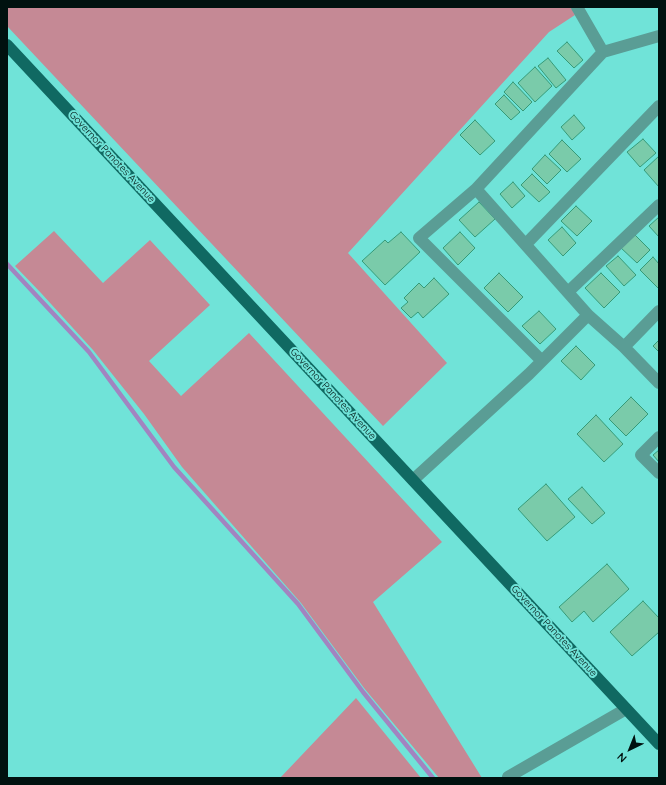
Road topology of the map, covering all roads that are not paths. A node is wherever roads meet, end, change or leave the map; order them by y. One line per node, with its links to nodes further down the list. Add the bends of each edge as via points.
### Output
1 (578, 7): 4 (street)
2 (659, 36): 4 (street)
3 (7, 45): 17 (main road, Governor Panotes Avenue)
4 (603, 52): 6 (street)
5 (659, 106): 8 (street)
6 (476, 189): 8 (street); 13 (street, via 419,238)
7 (659, 205): 9 (street)
8 (526, 244): 9 (street)
9 (568, 292): 11 (street)
10 (659, 311): 12 (street)
11 (588, 314): 12 (street); 13 (street)
12 (624, 347): 14 (street)
13 (542, 361): 17 (street)
14 (659, 383)
15 (659, 437): 16 (street, via 641,455)
16 (659, 473)
17 (413, 480): 18 (main road, Governor Panotes Avenue)
18 (626, 709): 19 (main road, Governor Panotes Avenue); 20 (street)
19 (659, 744)
20 (508, 776)

